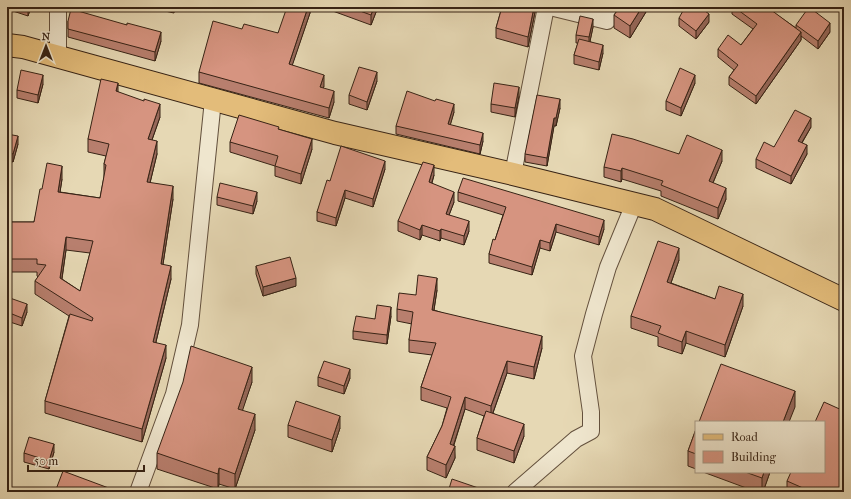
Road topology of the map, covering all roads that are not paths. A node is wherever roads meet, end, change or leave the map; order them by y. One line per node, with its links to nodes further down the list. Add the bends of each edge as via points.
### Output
1 (58, 7): 6 (street)
2 (546, 7): 8 (street)
3 (550, 7): 4 (street, via 607,21)
4 (618, 7)
5 (7, 45): 6 (main road)
6 (58, 57): 7 (main road)
7 (213, 100): 8 (main road, via 335,133); 11 (street, via 190,324 174,394)
8 (512, 174): 9 (main road)
9 (634, 204): 10 (main road, via 655,209); 12 (street, via 608,267 583,356 592,412 592,431 576,439)
10 (844, 300)
11 (138, 492)
12 (515, 492)

